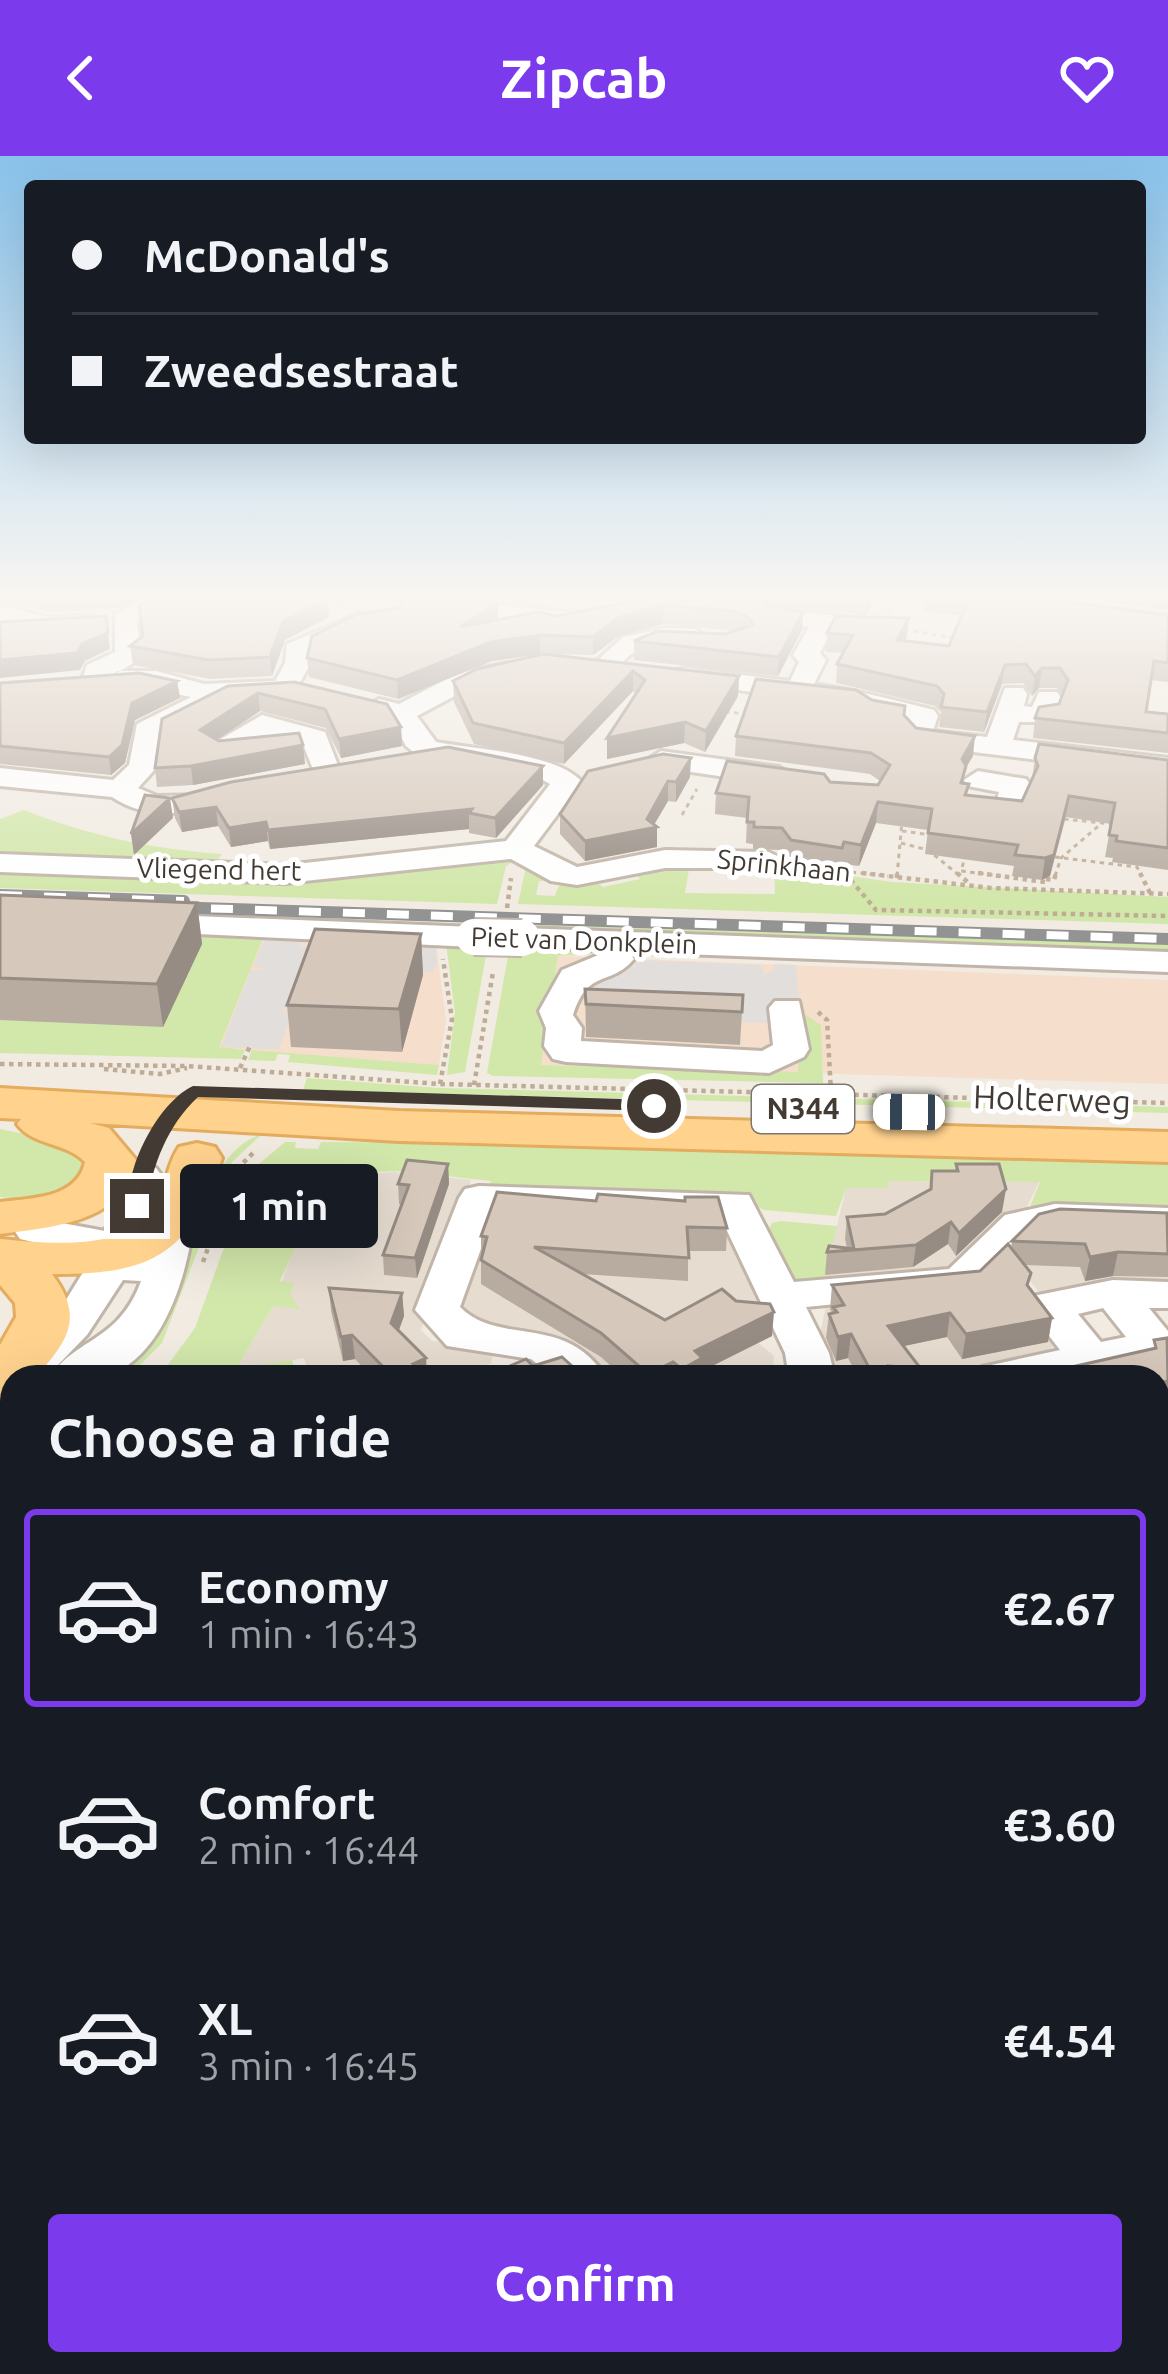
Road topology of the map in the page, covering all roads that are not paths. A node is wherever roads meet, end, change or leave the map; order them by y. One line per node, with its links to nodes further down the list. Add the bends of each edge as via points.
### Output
1 (211, 697): 20 (street, via 147,730 143,767)
2 (434, 697): 8 (street)
3 (712, 697): 7 (street)
4 (839, 697): 11 (street, via 924,716 925,738)
5 (1048, 698): 11 (street, via 1042,716 1011,704)
6 (350, 700): 8 (street)
7 (704, 710)
8 (402, 713): 12 (street)
9 (315, 738): 19 (street)
10 (691, 744): 13 (street, via 688,754)
11 (994, 748): 15 (street); 22 (street, via 974,792 1016,785)
12 (427, 749): 14 (street); 25 (street, via 578,780)
13 (661, 760): 16 (street); 18 (street)
14 (391, 764)
15 (1168, 767)
16 (628, 768)
17 (0, 778): 20 (street)
18 (812, 780)
19 (320, 781)
20 (120, 789): 21 (street, via 158,805)
21 (230, 789)
22 (1009, 809)
23 (366, 848): 24 (street, Vliegend hert, via 415,843 433,847)
24 (437, 858): 25 (street, Vliegend hert); 27 (street, Vliegend hert, via 286,874)
25 (514, 861): 26 (street, Sprinkhaan, via 595,875 665,859)
26 (769, 861)
27 (0, 863)
28 (114, 923): 30 (street, Piet van Donkplein, bridge, via 989,963)
29 (617, 958): 31 (street, via 574,977 557,1004 562,1046 577,1054 762,1063 791,1049)
30 (1168, 962)
31 (787, 1009)
32 (0, 1081): 35 (main road, Holterweg / N344)
33 (0, 1103): 35 (main road, via 91,1088 133,1142); 39 (main road, via 100,1144 112,1168 81,1201)
34 (1168, 1120): 35 (main road, Holterweg / N344)
35 (178, 1127): 36 (main road, Holterweg / N344, via 238,1132 275,1121); 37 (main road); 39 (main road, via 120,1202 97,1216); 40 (street)
36 (1168, 1147)
37 (174, 1219): 40 (main road); 44 (street, via 157,1301)
38 (1168, 1220): 43 (street, via 1055,1216 1019,1224 961,1281)
39 (7, 1237): 40 (main road, via 67,1260); 46 (main road, via 46,1313 39,1338)
40 (117, 1250): 44 (street, via 134,1275 124,1308); 47 (street, via 70,1331)
41 (1113, 1293): 42 (street); 45 (street, via 1048,1306); 45 (street, via 1156,1345)
42 (1168, 1295)
43 (781, 1296): 49 (street, via 735,1204 479,1198 437,1310 463,1336 543,1346); 50 (street)
44 (128, 1341): 48 (street)
45 (1090, 1358): 51 (street)
46 (15, 1365)
47 (30, 1365)
48 (91, 1365)
49 (568, 1365)
50 (810, 1365)
51 (1056, 1365)

